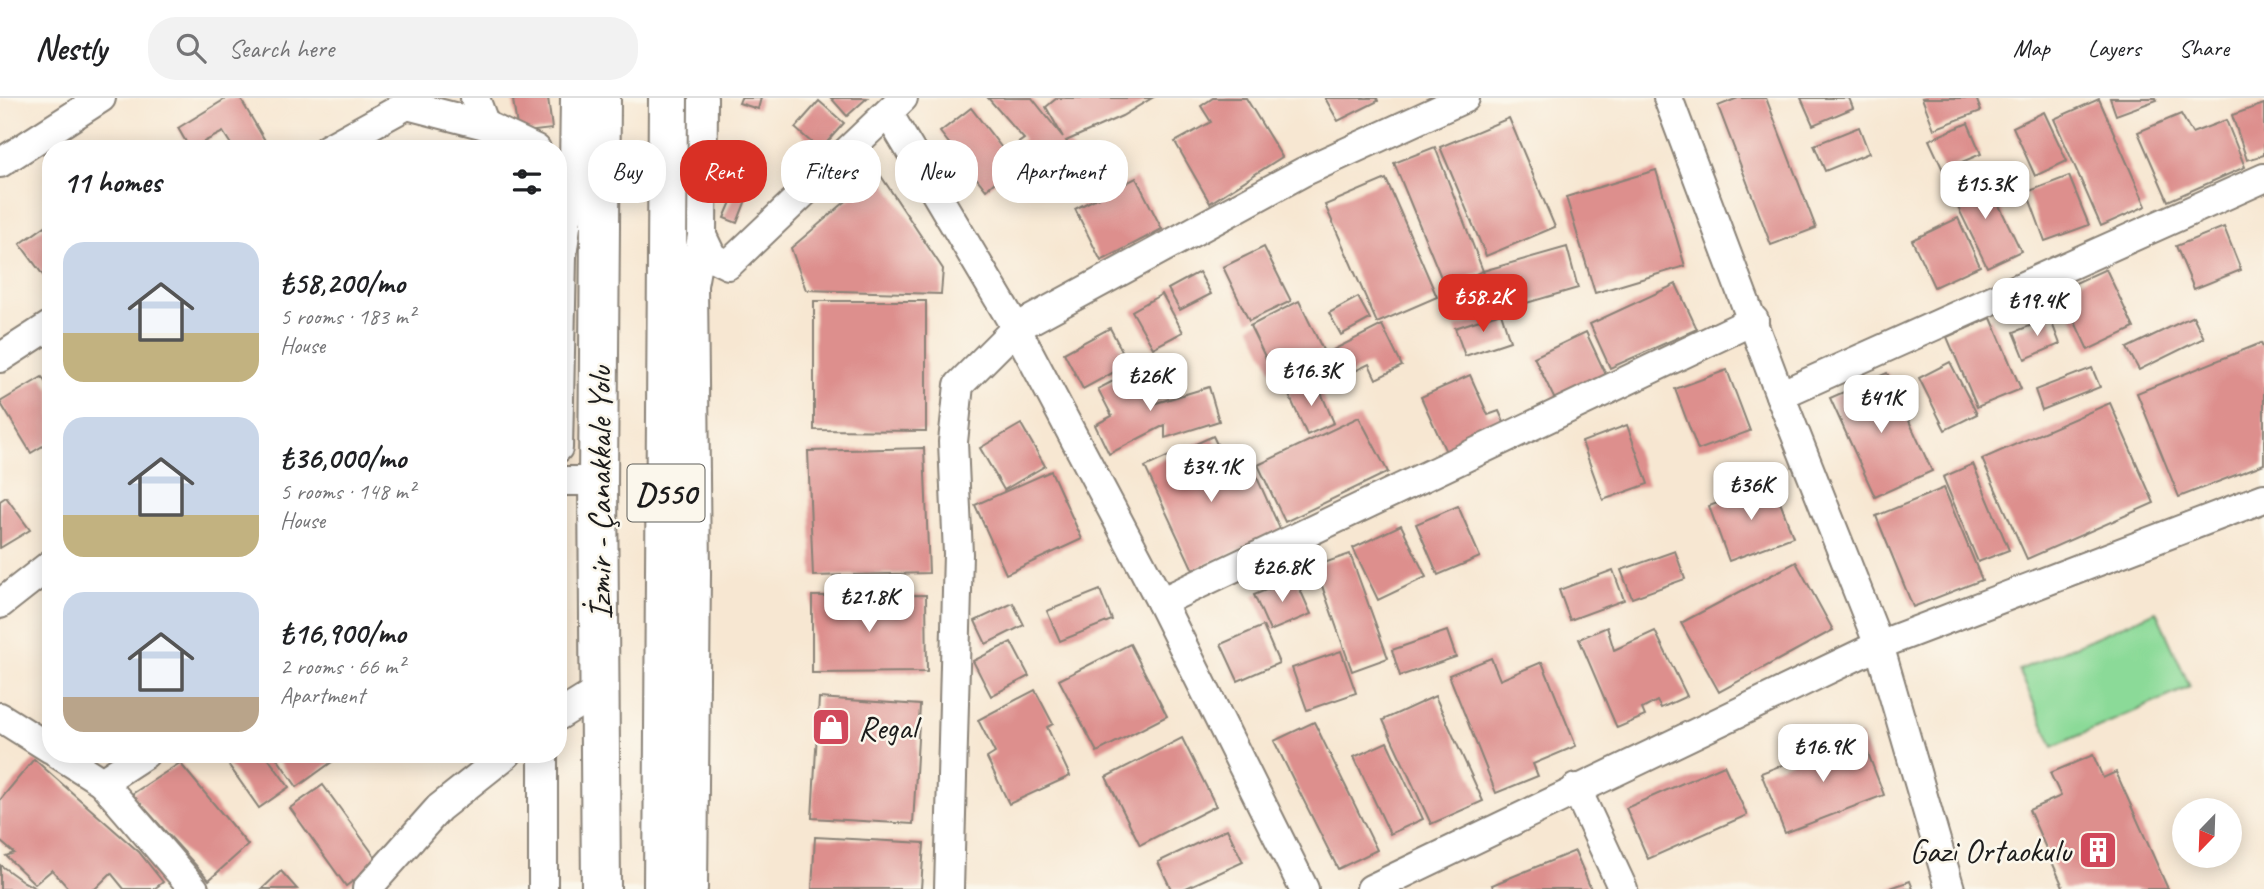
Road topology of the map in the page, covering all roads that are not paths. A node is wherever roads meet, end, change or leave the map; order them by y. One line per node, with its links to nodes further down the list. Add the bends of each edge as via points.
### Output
1 (101, 98): 15 (street)
2 (475, 98): 11 (street)
3 (575, 98): 14 (street)
4 (601, 98): 19 (highway, İzmir - Çanakkale Yolu / D550)
5 (668, 98): 20 (highway, İzmir - Çanakkale Yolu / D550)
6 (703, 98): 17 (street)
7 (1465, 98): 22 (street, via 1303,172)
8 (1671, 99): 21 (street)
9 (412, 102): 11 (street); 12 (street)
10 (895, 106): 17 (street, via 728,265 712,257); 22 (street)
11 (485, 125): 13 (street)
12 (343, 140)
13 (517, 140)
14 (567, 156)
15 (0, 163)
16 (2264, 178): 25 (street)
17 (702, 236): 20 (street)
18 (567, 260): 19 (street)
19 (600, 276): 27 (highway, İzmir - Çanakkale Yolu / D550)
20 (680, 287): 47 (highway, İzmir - Çanakkale Yolu / D550); 48 (street, via 696,573)
21 (1754, 320): 25 (street); 30 (street)
22 (1016, 328): 30 (street); 49 (street, via 959,385 953,442 958,554)
23 (42, 331): 24 (street)
24 (0, 358)
25 (1780, 395): 32 (street)
26 (567, 481): 27 (street)
27 (598, 481): 33 (highway, İzmir - Çanakkale Yolu / D550)
28 (2264, 498): 32 (street)
29 (42, 571): 31 (street)
30 (1161, 603): 50 (street)
31 (0, 604)
32 (1879, 645): 42 (street); 53 (street)
33 (600, 690): 34 (street); 46 (highway, İzmir - Çanakkale Yolu / D550)
34 (567, 710)
35 (0, 717): 36 (street)
36 (42, 743)
37 (72, 763): 41 (street)
38 (131, 763): 41 (street)
39 (496, 763): 44 (street, via 439,808)
40 (543, 763): 45 (street)
41 (102, 782): 43 (street)
42 (1576, 788): 51 (street); 52 (street)
43 (194, 889)
44 (367, 889)
45 (543, 889)
46 (601, 889)
47 (663, 889)
48 (693, 889)
49 (949, 889)
50 (1304, 889)
51 (1371, 889)
52 (1623, 889)
53 (1950, 889)

